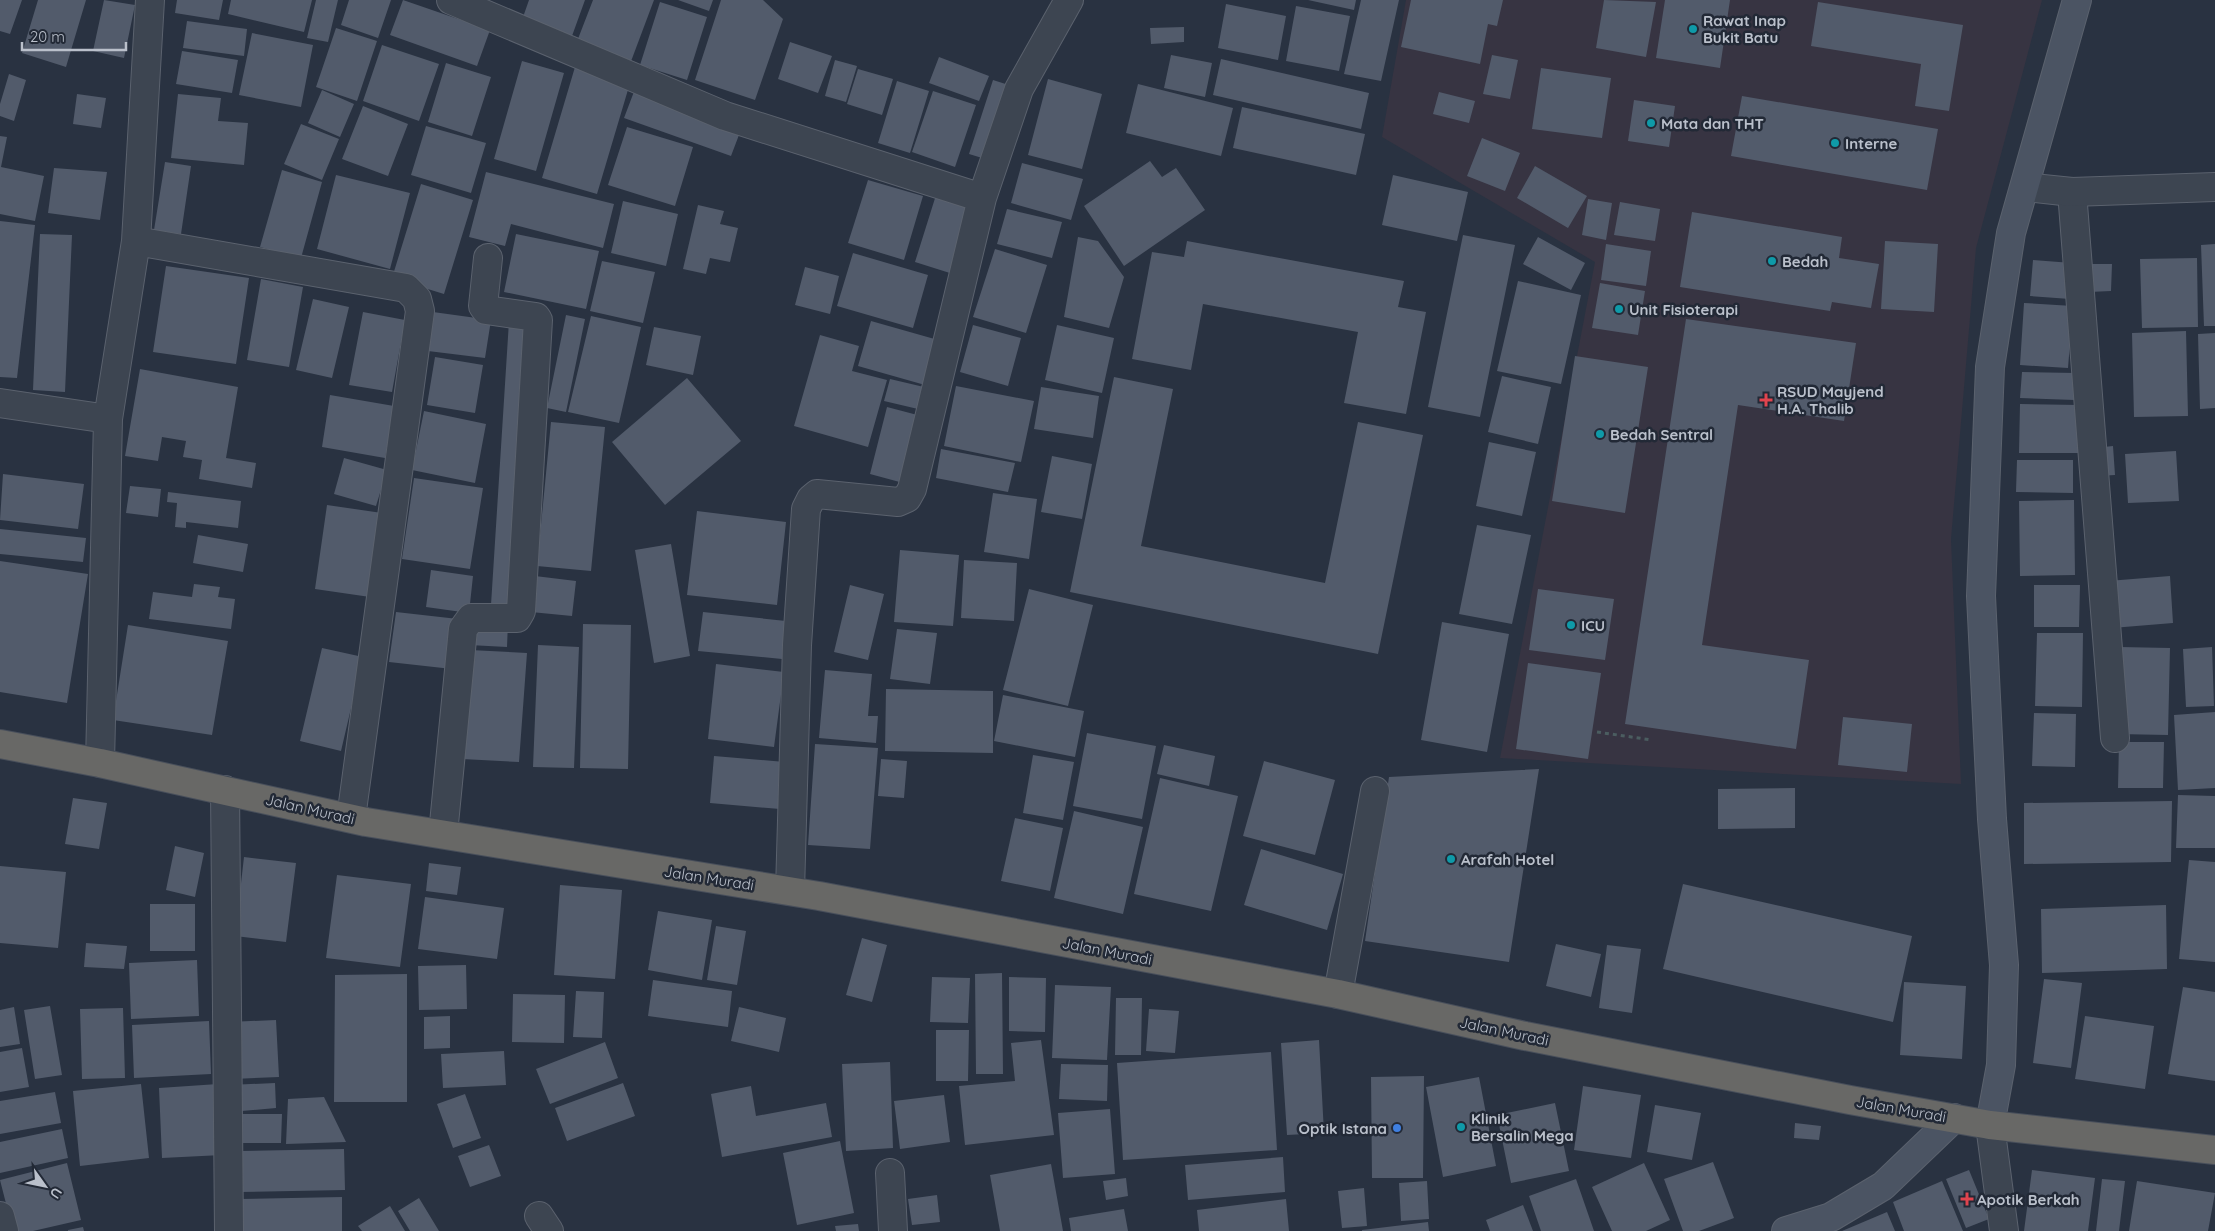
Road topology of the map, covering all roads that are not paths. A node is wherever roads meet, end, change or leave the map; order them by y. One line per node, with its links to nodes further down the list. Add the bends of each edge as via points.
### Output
1 (150, 0): 9 (street)
2 (451, 0): 8 (street, via 725,116)
3 (1069, 0): 8 (street, via 1019,89)
4 (2077, 0): 5 (main road)
5 (2025, 187): 7 (street); 23 (main road, via 2011,233 1990,367 1987,447 1982,596 1992,819 2004,965 2001,1065)
6 (2215, 187): 7 (street)
7 (2072, 192): 13 (street)
8 (982, 198): 20 (street, via 912,489 907,498 898,502 817,494 806,509 797,645)
9 (136, 241): 12 (street); 18 (street, via 406,288 417,299 420,312)
10 (488, 258): 19 (street, via 483,306 486,310 536,317 538,320 521,611 517,618 471,618 463,629)
11 (0, 403): 12 (street)
12 (108, 419): 15 (street)
13 (2115, 738)
14 (0, 744): 15 (highway, Jalan Muradi)
15 (100, 763): 16 (highway, Jalan Muradi)
16 (225, 790): 18 (highway, Jalan Muradi); 28 (street)
17 (1375, 791): 21 (street)
18 (351, 818): 19 (highway, Jalan Muradi)
19 (443, 834): 20 (highway, Jalan Muradi)
20 (790, 891): 21 (highway, Jalan Muradi)
21 (1338, 994): 22 (highway, Jalan Muradi, via 1525,1036)
22 (1954, 1118): 23 (highway, Jalan Muradi); 30 (main road, via 1883,1186 1830,1217)
23 (1990, 1125): 24 (highway, Jalan Muradi); 31 (street)
24 (2215, 1150)
25 (890, 1173): 29 (street)
26 (0, 1216): 27 (street)
27 (4, 1231)
28 (229, 1231)
29 (894, 1231)
30 (1786, 1231)
31 (2004, 1231)

